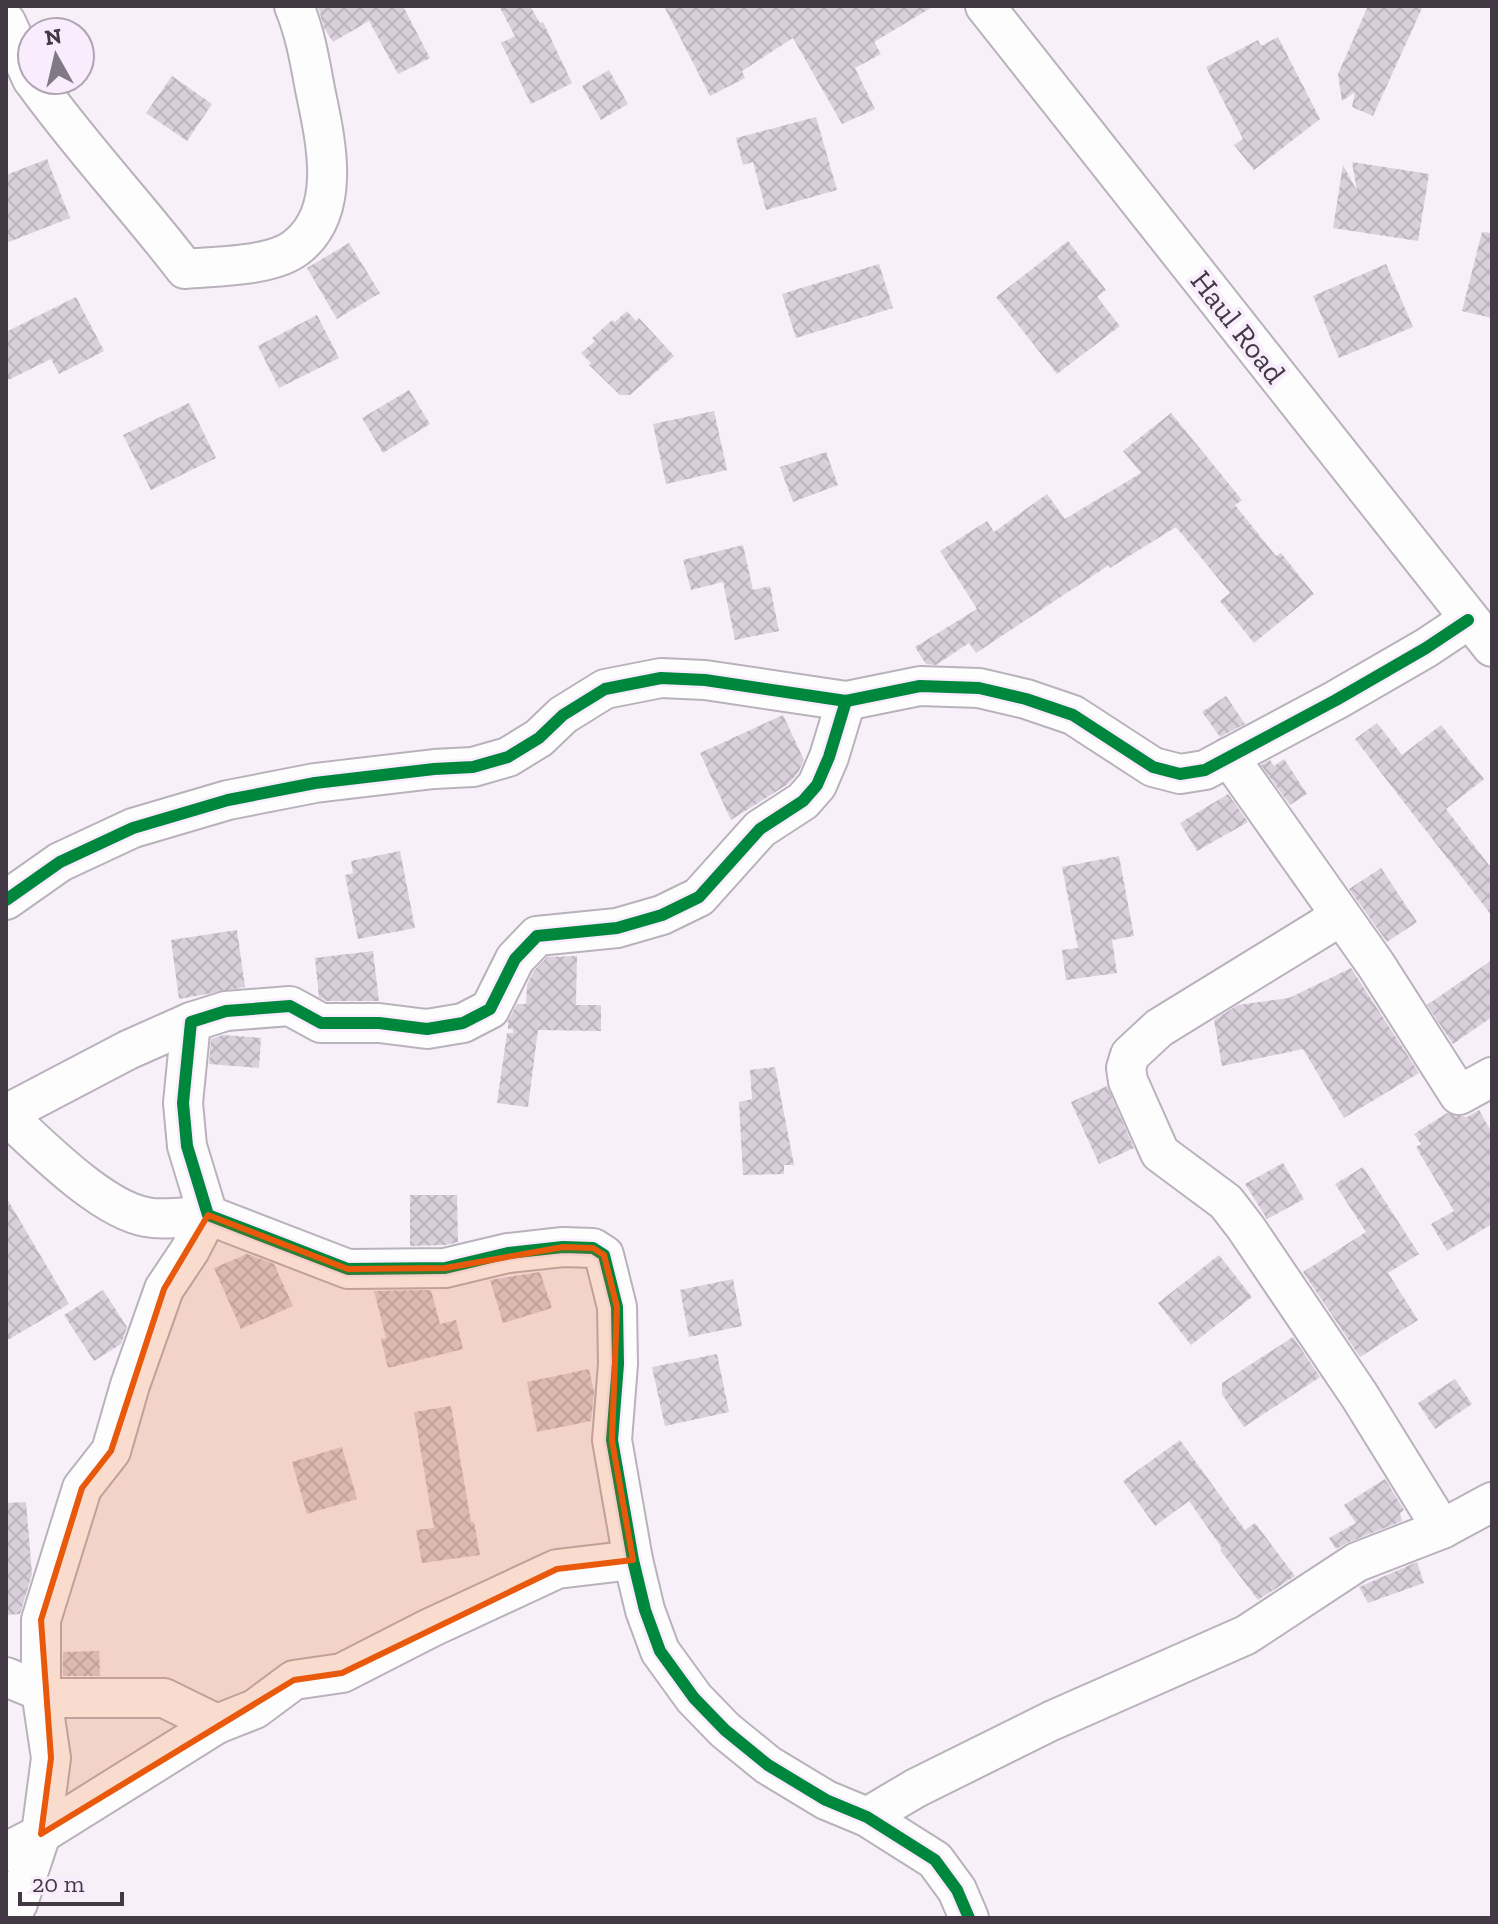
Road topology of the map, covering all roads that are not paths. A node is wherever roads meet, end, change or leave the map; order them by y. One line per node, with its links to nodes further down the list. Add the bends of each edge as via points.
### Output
1 (33, 6): 4 (street)
2 (294, 6): 6 (street, via 327,148 325,194 317,223 298,247 266,260 185,269)
3 (985, 6): 7 (street, Haul Road)
4 (6, 22): 5 (street)
5 (16, 44)
6 (43, 96)
7 (1480, 634): 9 (street, via 1336,700)
8 (846, 701): 9 (street, via 920,686 979,688 1073,715 1153,767 1180,774 1205,770); 10 (street, via 705,680 661,678 605,689 508,757 473,767 315,783 228,800 133,828 60,862); 12 (street, via 817,785 803,801 760,829 699,897 617,928 537,936 515,959 490,1009 463,1023 427,1029 321,1023 290,1006 226,1011)
9 (1229, 757): 11 (street)
10 (6, 900)
11 (1341, 916): 13 (street, via 1459,1095); 17 (street, via 1159,1028 1130,1055 1128,1081 1160,1153 1226,1202 1246,1228)
12 (191, 1022): 14 (street); 15 (street, via 183,1103 187,1146)
13 (1492, 1077)
14 (6, 1114): 15 (street, via 118,1208 147,1217)
15 (208, 1215): 18 (street, via 348,1269 445,1268 563,1247 593,1248 604,1255 617,1307 612,1440); 20 (street, via 164,1289 111,1451 82,1488 41,1620)
16 (1492, 1502): 17 (street)
17 (1442, 1529): 22 (street, via 1357,1562 1246,1635 1051,1721)
18 (633, 1560): 21 (street, via 557,1569 342,1673 294,1680 255,1709); 22 (street, via 660,1651 694,1698 768,1765 826,1800)
19 (6, 1677): 20 (street)
20 (41, 1691): 21 (street, via 57,1698 164,1698); 23 (street, via 51,1758)
21 (217, 1724): 23 (street)
22 (867, 1817): 26 (street, via 935,1860)
23 (41, 1834): 24 (street); 25 (street)
24 (6, 1852)
25 (10, 1918)
26 (969, 1918)

